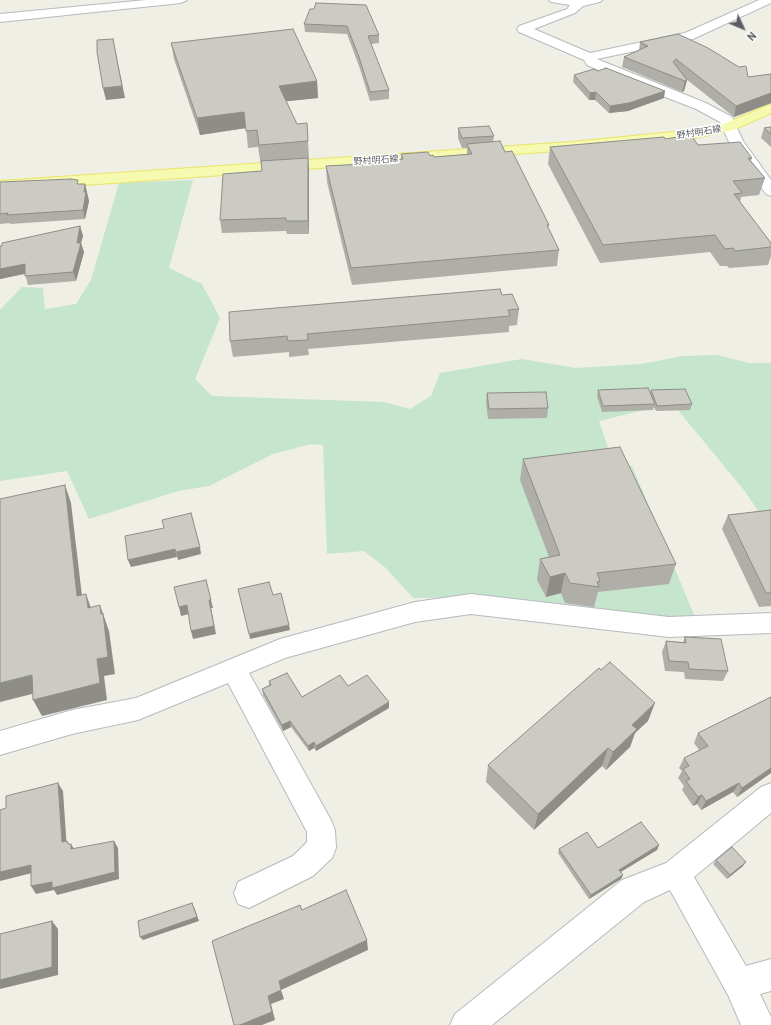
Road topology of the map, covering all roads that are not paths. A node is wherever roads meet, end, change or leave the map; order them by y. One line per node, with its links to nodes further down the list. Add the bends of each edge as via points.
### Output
1 (181, 0): 6 (street)
2 (555, 0): 5 (street)
3 (596, 0): 5 (street)
4 (768, 0): 7 (street, via 689,36)
5 (579, 3): 7 (street, via 571,11 523,29)
6 (0, 18)
7 (589, 57): 9 (street, via 592,62 616,73 701,106 727,120)
8 (771, 108): 9 (main road, 野村明石線)
9 (728, 127): 10 (main road, 野村明石線, via 694,134 571,146); 11 (street)
10 (0, 186)
11 (771, 191)
12 (771, 623): 13 (street, via 669,627 471,604 415,612 358,627 280,649)
13 (233, 668): 14 (street, via 138,709 72,722); 17 (street, via 321,830 322,848 303,866)
14 (0, 743)
15 (771, 796): 16 (street)
16 (676, 873): 19 (street); 20 (street, via 633,891)
17 (249, 893)
18 (771, 975): 19 (street)
19 (739, 984): 21 (street)
20 (466, 1025)
21 (758, 1025)

